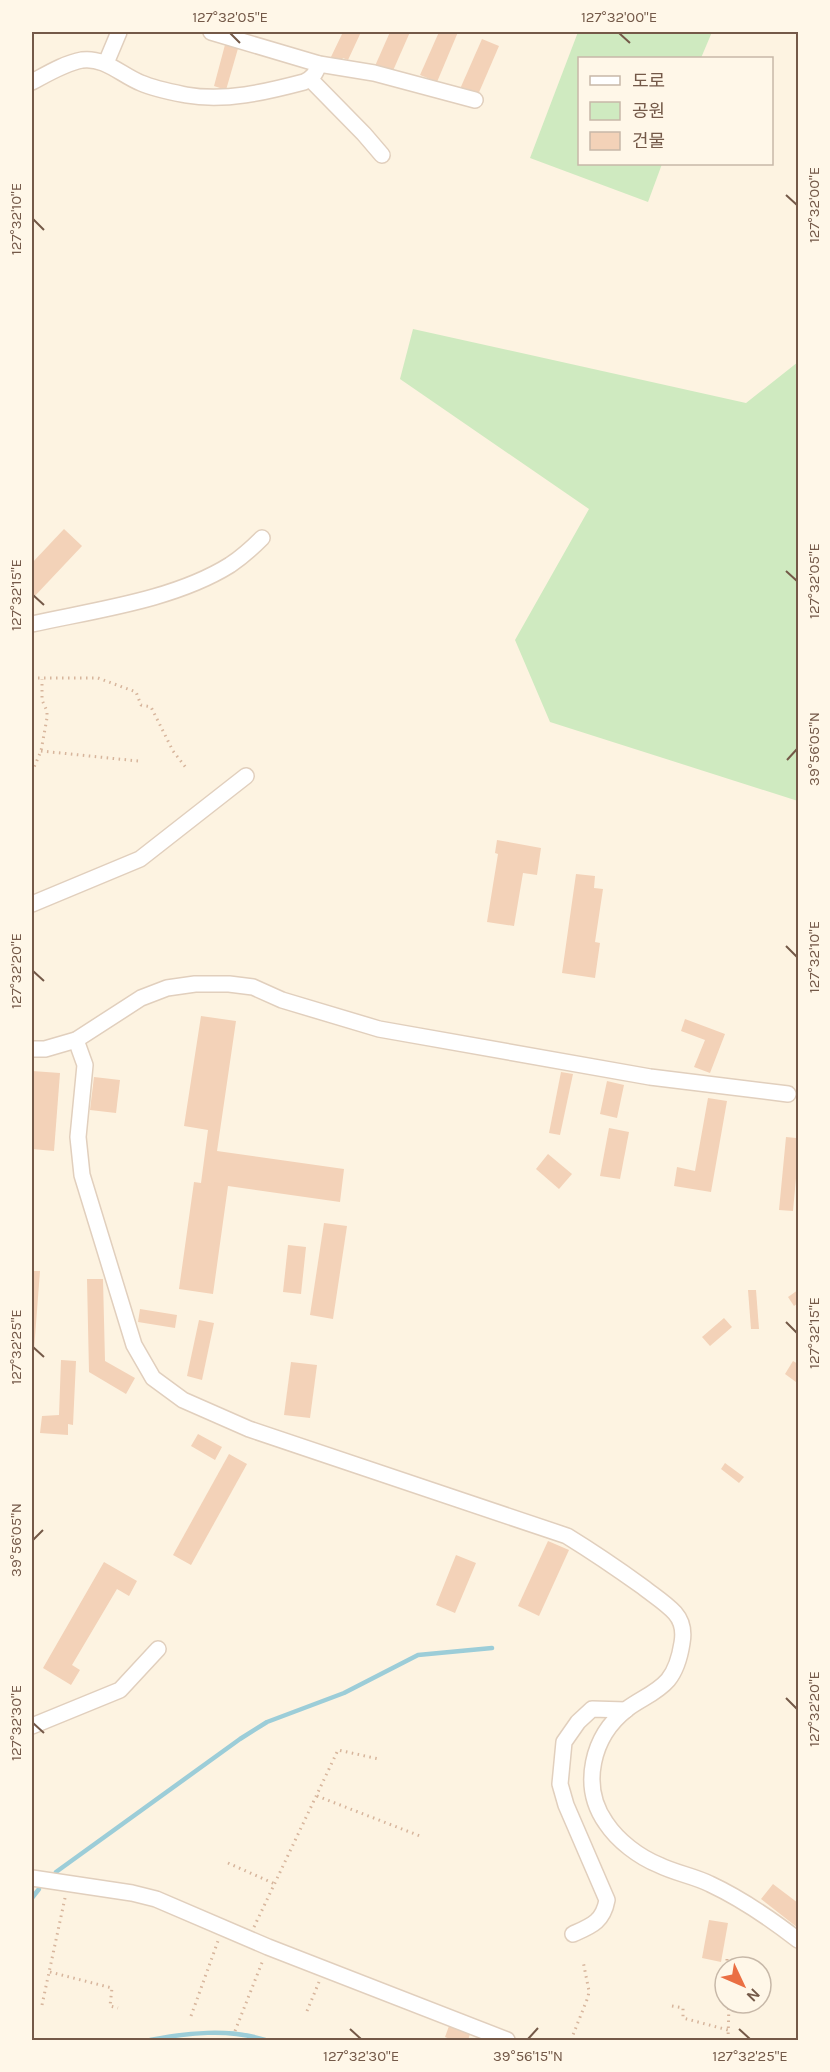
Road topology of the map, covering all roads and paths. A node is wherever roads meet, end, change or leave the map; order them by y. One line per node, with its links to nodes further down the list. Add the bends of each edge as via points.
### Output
1 (119, 32): 3 (street)
2 (211, 32): 4 (street)
3 (106, 63): 5 (street, via 152,87 199,97 258,93); 6 (street, via 71,63)
4 (319, 64): 5 (street); 7 (street, via 374,73)
5 (311, 80): 8 (street)
6 (32, 82)
7 (475, 100)
8 (382, 155)
9 (262, 538): 10 (street, via 229,566 188,586)
10 (32, 624)
11 (32, 678): 12 (path)
12 (42, 679): 13 (path, via 47,718); 16 (path, via 98,678 136,692 141,705 151,707 173,751)
13 (41, 751): 14 (path); 15 (path)
14 (138, 761)
15 (34, 763): 17 (path)
16 (187, 768)
17 (32, 772)
18 (246, 776): 19 (street, via 140,859)
19 (32, 904)
20 (76, 1040): 21 (street, via 45,1049); 22 (street, via 124,1008 167,988 229,984 253,987 282,1000 379,1029 650,1077); 24 (street, via 85,1065 78,1137 82,1175 134,1345 153,1378 183,1400 249,1429 514,1517 567,1536 593,1552 664,1603 682,1625 676,1668 659,1688)
21 (32, 1048)
22 (788, 1094)
23 (158, 1649): 25 (street, via 120,1690)
24 (626, 1710): 34 (street, via 592,1709 564,1742 560,1784 607,1900 605,1912 594,1924); 36 (street, via 606,1732 591,1769 595,1798 606,1823 648,1860 710,1883 765,1915)
25 (32, 1725)
26 (379, 1759): 27 (path, via 338,1750)
27 (317, 1796): 28 (path); 32 (path)
28 (420, 1836)
29 (228, 1863): 32 (path)
30 (32, 1878): 31 (street)
31 (68, 1883): 33 (street, via 156,1899); 40 (path)
32 (275, 1884): 35 (path)
33 (222, 1928): 35 (street); 46 (path)
34 (573, 1934)
35 (249, 1939): 37 (street)
36 (798, 1940)
37 (268, 1947): 39 (street); 48 (path)
38 (583, 1961): 50 (path, via 589,1991)
39 (324, 1969): 44 (path); 49 (street)
40 (50, 1972): 41 (path); 43 (path, via 112,1988 110,2006)
41 (42, 2005)
42 (672, 2006): 47 (path, via 683,2008 682,2018)
43 (118, 2008)
44 (307, 2011)
45 (729, 2015): 47 (path)
46 (191, 2016)
47 (728, 2030): 51 (path)
48 (235, 2031)
49 (507, 2040)
50 (571, 2040)
51 (728, 2040)

